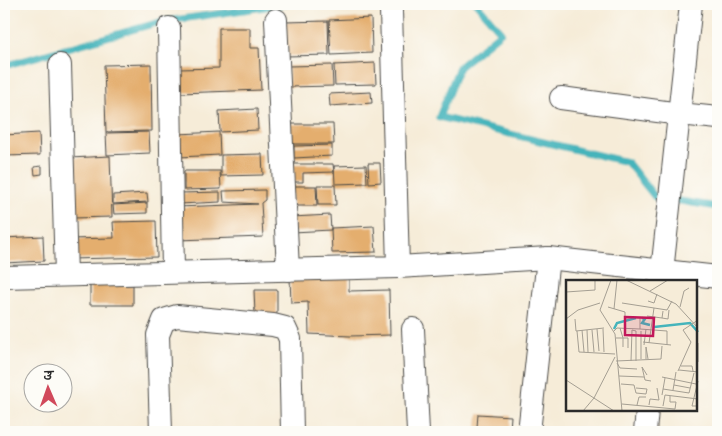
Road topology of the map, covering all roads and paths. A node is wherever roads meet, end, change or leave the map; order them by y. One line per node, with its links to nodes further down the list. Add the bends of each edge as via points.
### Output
1 (691, 4): 7 (street)
2 (391, 10): 10 (street)
3 (276, 20): 11 (street)
4 (169, 28): 12 (street)
5 (60, 65): 13 (street)
6 (561, 98): 7 (street)
7 (680, 114): 8 (street); 14 (street)
8 (718, 118)
9 (548, 258): 10 (street); 14 (street); 22 (street)
10 (398, 267): 11 (street)
11 (288, 270): 12 (street)
12 (173, 272): 13 (street)
13 (66, 274): 16 (street)
14 (662, 276): 15 (street)
15 (718, 276)
16 (4, 277)
17 (413, 329): 21 (street)
18 (647, 411): 23 (street)
19 (161, 432): 20 (street, via 158,334 164,320 177,316 285,328 290,339)
20 (292, 432)
21 (418, 432)
22 (529, 432)
23 (645, 432)

